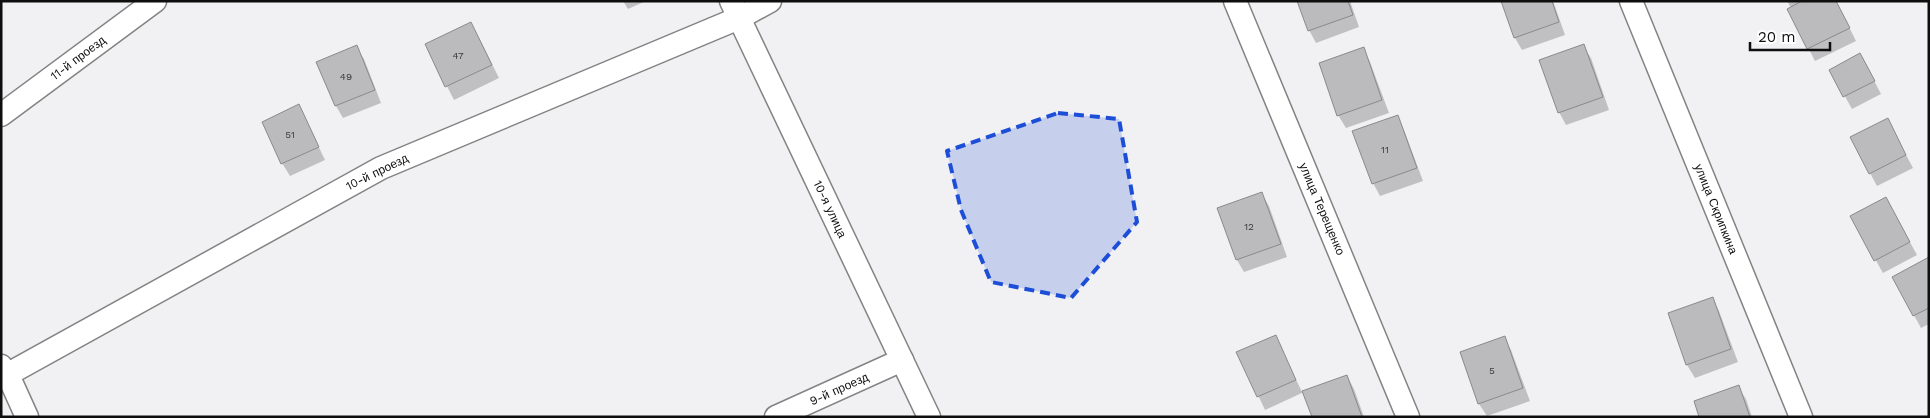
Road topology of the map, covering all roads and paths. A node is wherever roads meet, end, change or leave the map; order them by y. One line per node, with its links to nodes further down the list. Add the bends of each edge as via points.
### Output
1 (155, 1): 6 (street, 11-й проезд)
2 (770, 1): 5 (street, 10-й проезд)
3 (1235, 1): 12 (street, улица Терещенко)
4 (1631, 1): 13 (street, улица Скрипкина)
5 (735, 10): 7 (street, 10-я улица); 8 (street, 10-й проезд, via 381,168)
6 (1, 115)
7 (902, 360): 10 (street, 9-й проезд); 11 (street, 10-я улица)
8 (4, 373): 9 (street)
9 (27, 417)
10 (776, 417)
11 (929, 417)
12 (1408, 417)
13 (1801, 417)

